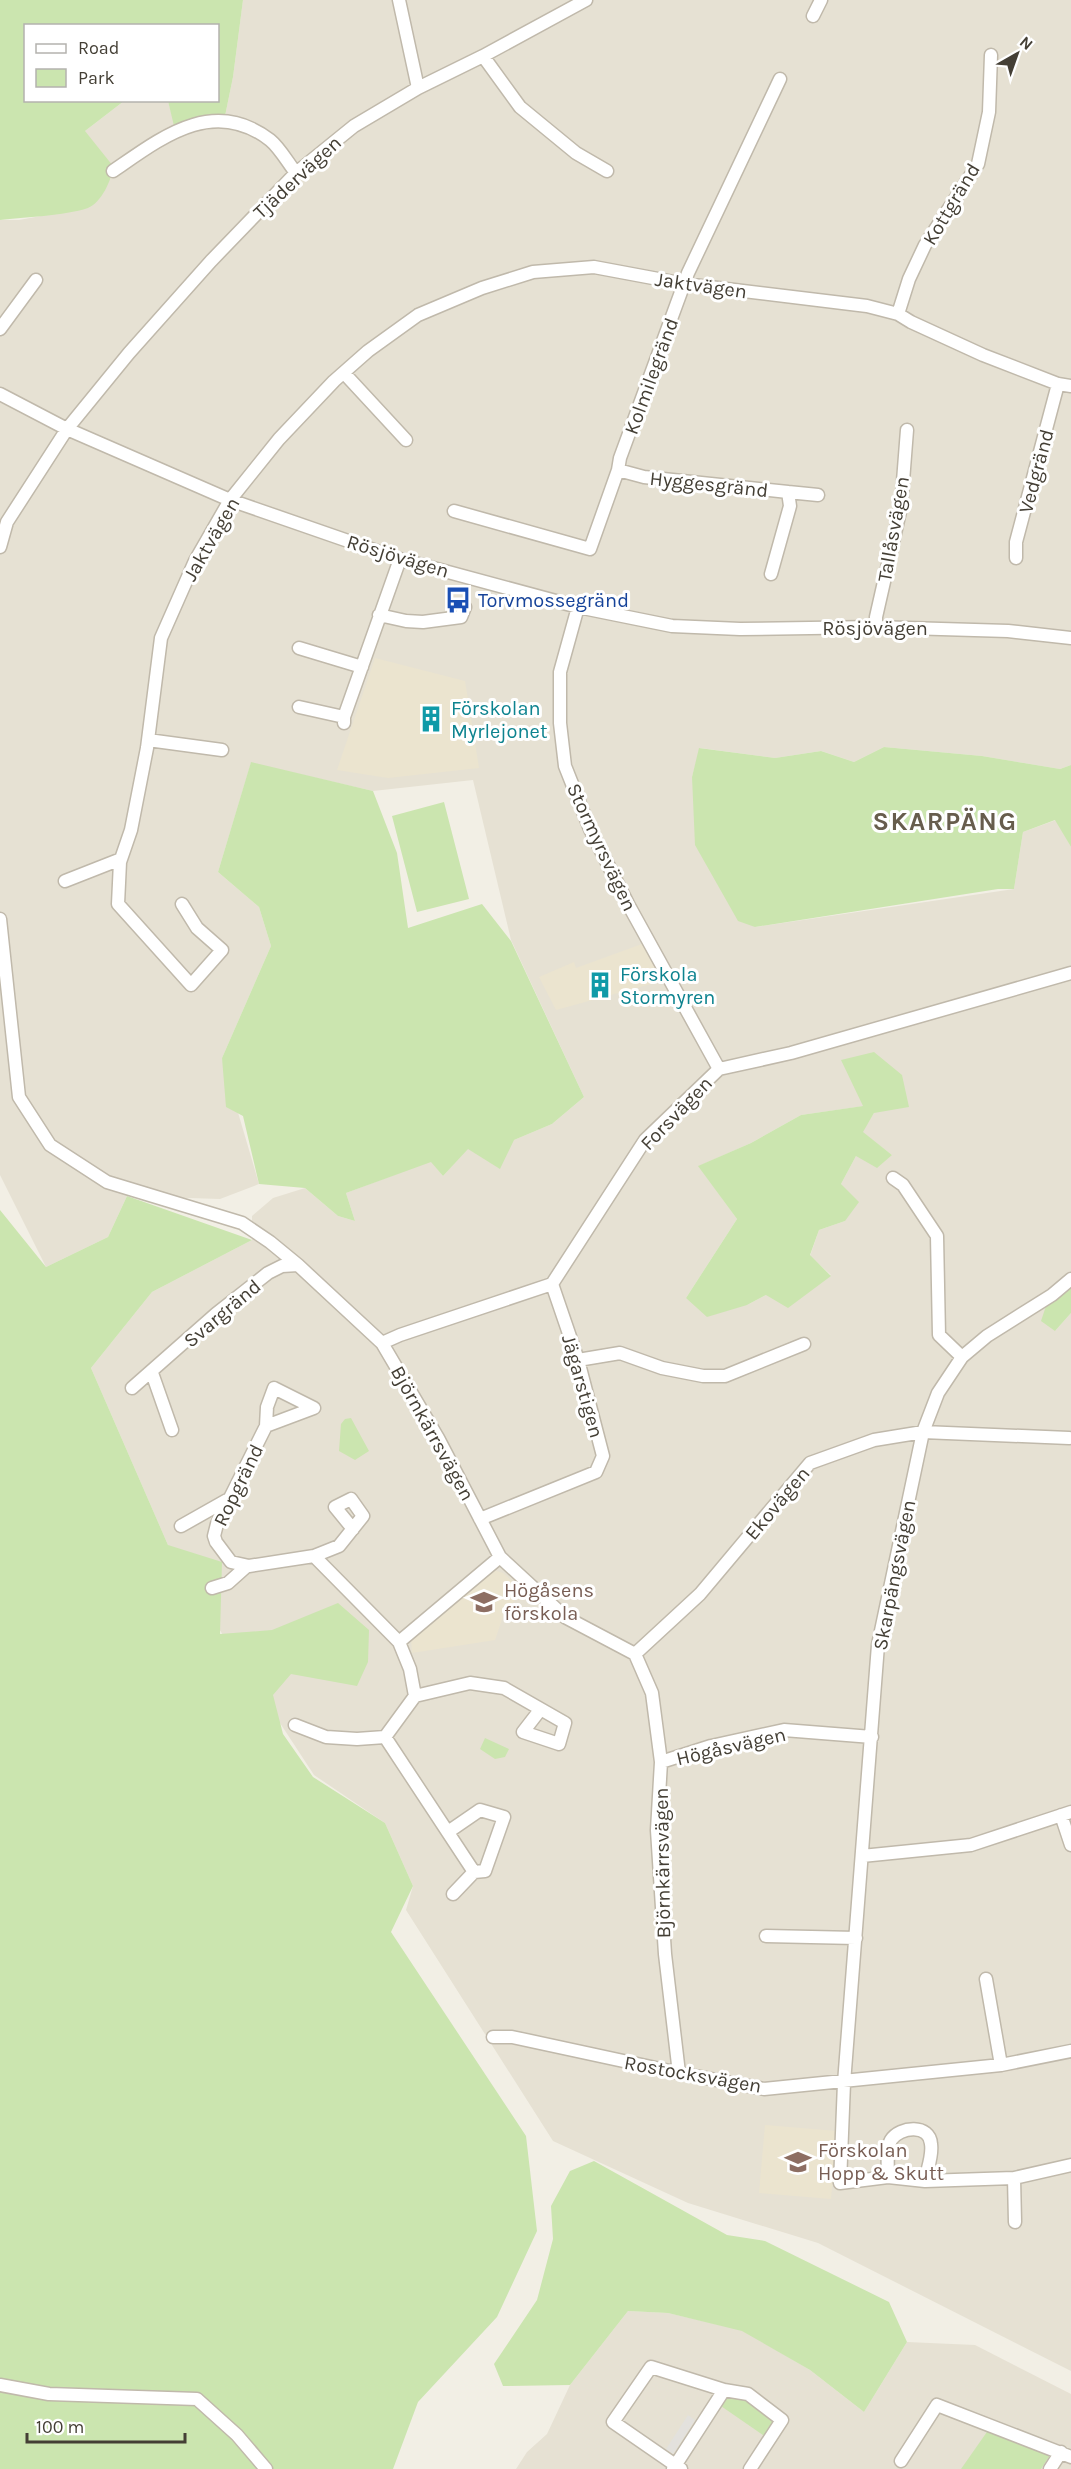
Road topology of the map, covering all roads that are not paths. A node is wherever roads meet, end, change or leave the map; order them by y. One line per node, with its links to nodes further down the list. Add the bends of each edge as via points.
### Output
1 (399, 0): 8 (street)
2 (586, 0): 6 (street, Tjädervägen)
3 (821, 0): 4 (street)
4 (813, 16)
5 (991, 55): 14 (street, Kottgränd, via 989,112 978,164 925,245)
6 (483, 56): 8 (street, Tjädervägen); 10 (street, via 520,107 576,153)
7 (780, 79): 13 (street, Kolmilegränd)
8 (418, 88): 11 (street, Tjädervägen, via 354,126)
9 (113, 171): 11 (street, via 178,129 201,121 243,125 272,141)
10 (607, 171)
11 (296, 173): 19 (street, Tjädervägen, via 129,353)
12 (36, 280): 15 (street)
13 (685, 284): 14 (street, Jaktvägen, via 867,306); 16 (street, Jaktvägen, via 594,267 533,272 418,315); 22 (street, Kolmilegränd)
14 (898, 314): 17 (street, Jaktvägen, via 983,355)
15 (0, 329)
16 (344, 373): 21 (street); 25 (street, Jaktvägen, via 279,439)
17 (1065, 385): 28 (street, Vedgränd, via 1016,542)
18 (0, 394): 19 (street, Rösjövägen)
19 (67, 429): 25 (street, Rösjövägen); 27 (street, via 7,522)
20 (907, 430): 34 (street, Tallåsvägen, via 901,507)
21 (406, 440)
22 (618, 470): 23 (street, Hyggesgränd, via 644,477); 26 (street, Kolmilegränd, via 590,549)
23 (788, 492): 24 (street); 30 (street, Hyggesgränd, via 790,506)
24 (818, 495)
25 (230, 500): 29 (street, Rösjövägen); 39 (street, Jaktvägen, via 195,561 161,638)
26 (454, 511)
27 (0, 547)
28 (1016, 558)
29 (400, 559): 32 (street, Rösjövägen); 33 (street)
30 (771, 574)
31 (465, 607): 33 (street, via 461,617 423,622)
32 (578, 607): 34 (street, Rösjövägen, via 672,626); 46 (street, Stormyrsvägen, via 560,672 565,766 590,829)
33 (379, 615): 37 (street)
34 (876, 627): 35 (street, Rösjövägen, via 1008,631)
35 (1071, 638)
36 (299, 648): 37 (street)
37 (362, 667): 38 (street, via 344,720)
38 (298, 707)
39 (148, 740): 40 (street); 41 (street, Jaktvägen, via 131,830)
40 (222, 750)
41 (121, 859): 42 (street); 43 (street, Jaktvägen, via 118,904 192,985 222,950 197,928)
42 (65, 881)
43 (182, 904)
44 (0, 919): 48 (street, Björnkärrsvägen, via 18,1097 50,1144 107,1182 242,1223)
45 (1071, 973): 46 (street, Forsvägen, via 790,1053)
46 (719, 1069): 50 (street, Forsvägen, via 645,1140)
47 (893, 1178): 53 (street, via 903,1185 937,1236 939,1335)
48 (298, 1265): 51 (street, Björnkärrsvägen); 55 (street, Svargränd, via 282,1266 268,1274 216,1314)
49 (1071, 1279): 53 (street, Skarpängsvägen)
50 (552, 1284): 51 (street); 54 (street, Jägarstigen)
51 (382, 1343): 62 (street, Björnkärrsvägen)
52 (804, 1344): 54 (street, via 725,1376 662,1368 620,1353)
53 (962, 1357): 59 (street, Skarpängsvägen, via 938,1393)
54 (578, 1360): 62 (street, Jägarstigen, via 603,1456 596,1472)
55 (152, 1373): 56 (street, Svargränd); 58 (street)
56 (132, 1388)
57 (266, 1426): 61 (street, Ropgränd)
58 (172, 1430)
59 (923, 1432): 60 (street, Ekovägen); 70 (street, Ekovägen, via 874,1440 810,1463 700,1594); 75 (street, Skarpängsvägen, via 878,1645)
60 (1069, 1438)
61 (227, 1500): 63 (street); 67 (street, Ropgränd, via 214,1536 231,1562)
62 (480, 1520): 66 (street, Björnkärrsvägen)
63 (181, 1526)
64 (352, 1529): 65 (street, via 339,1546)
65 (314, 1556): 67 (street); 69 (street)
66 (500, 1557): 69 (street); 70 (street, Björnkärrsvägen, via 565,1617)
67 (247, 1566): 68 (street, via 228,1583)
68 (212, 1588)
69 (399, 1642): 71 (street)
70 (635, 1654): 76 (street, Björnkärrsvägen, via 652,1693)
71 (415, 1696): 72 (street, via 470,1683 504,1688); 74 (street)
72 (540, 1710)
73 (295, 1725): 74 (street, via 326,1737)
74 (385, 1737): 78 (street)
75 (872, 1737): 76 (street, Högåsvägen, via 784,1730); 80 (street, Skarpängsvägen)
76 (661, 1762): 89 (street, Björnkärrsvägen, via 657,1830 664,1954)
77 (1066, 1814): 79 (street); 80 (street, via 971,1845)
78 (447, 1832): 81 (street); 81 (street, via 480,1809 504,1817 485,1871)
79 (1071, 1845)
80 (862, 1856): 84 (street, Skarpängsvägen)
81 (474, 1872): 82 (street)
82 (453, 1894)
83 (766, 1936): 84 (street)
84 (856, 1938): 90 (street, Skarpängsvägen)
85 (986, 1979): 88 (street)
86 (493, 2037): 89 (street, Rostocksvägen, via 512,2037)
87 (1071, 2051): 88 (street, Rostocksvägen)
88 (1001, 2065): 90 (street, Rostocksvägen)
89 (679, 2073): 90 (street, Rostocksvägen, via 764,2089)
90 (844, 2083): 92 (street, Skarpängsvägen, via 840,2182)
91 (1071, 2165): 93 (street)
92 (888, 2177): 94 (street); 94 (street, via 889,2143 901,2132 915,2129 931,2141)
93 (1014, 2178): 94 (street); 95 (street)
94 (925, 2181)
95 (1015, 2222)
96 (0, 2385): 101 (street, via 49,2394 197,2399)
97 (724, 2390): 100 (street); 100 (street, via 651,2367 614,2422); 102 (street, via 748,2394 782,2420)
98 (1066, 2454): 99 (street, via 937,2405); 103 (street)
99 (901, 2461)
100 (676, 2468)
101 (266, 2469)
102 (750, 2469)
103 (1050, 2469)

